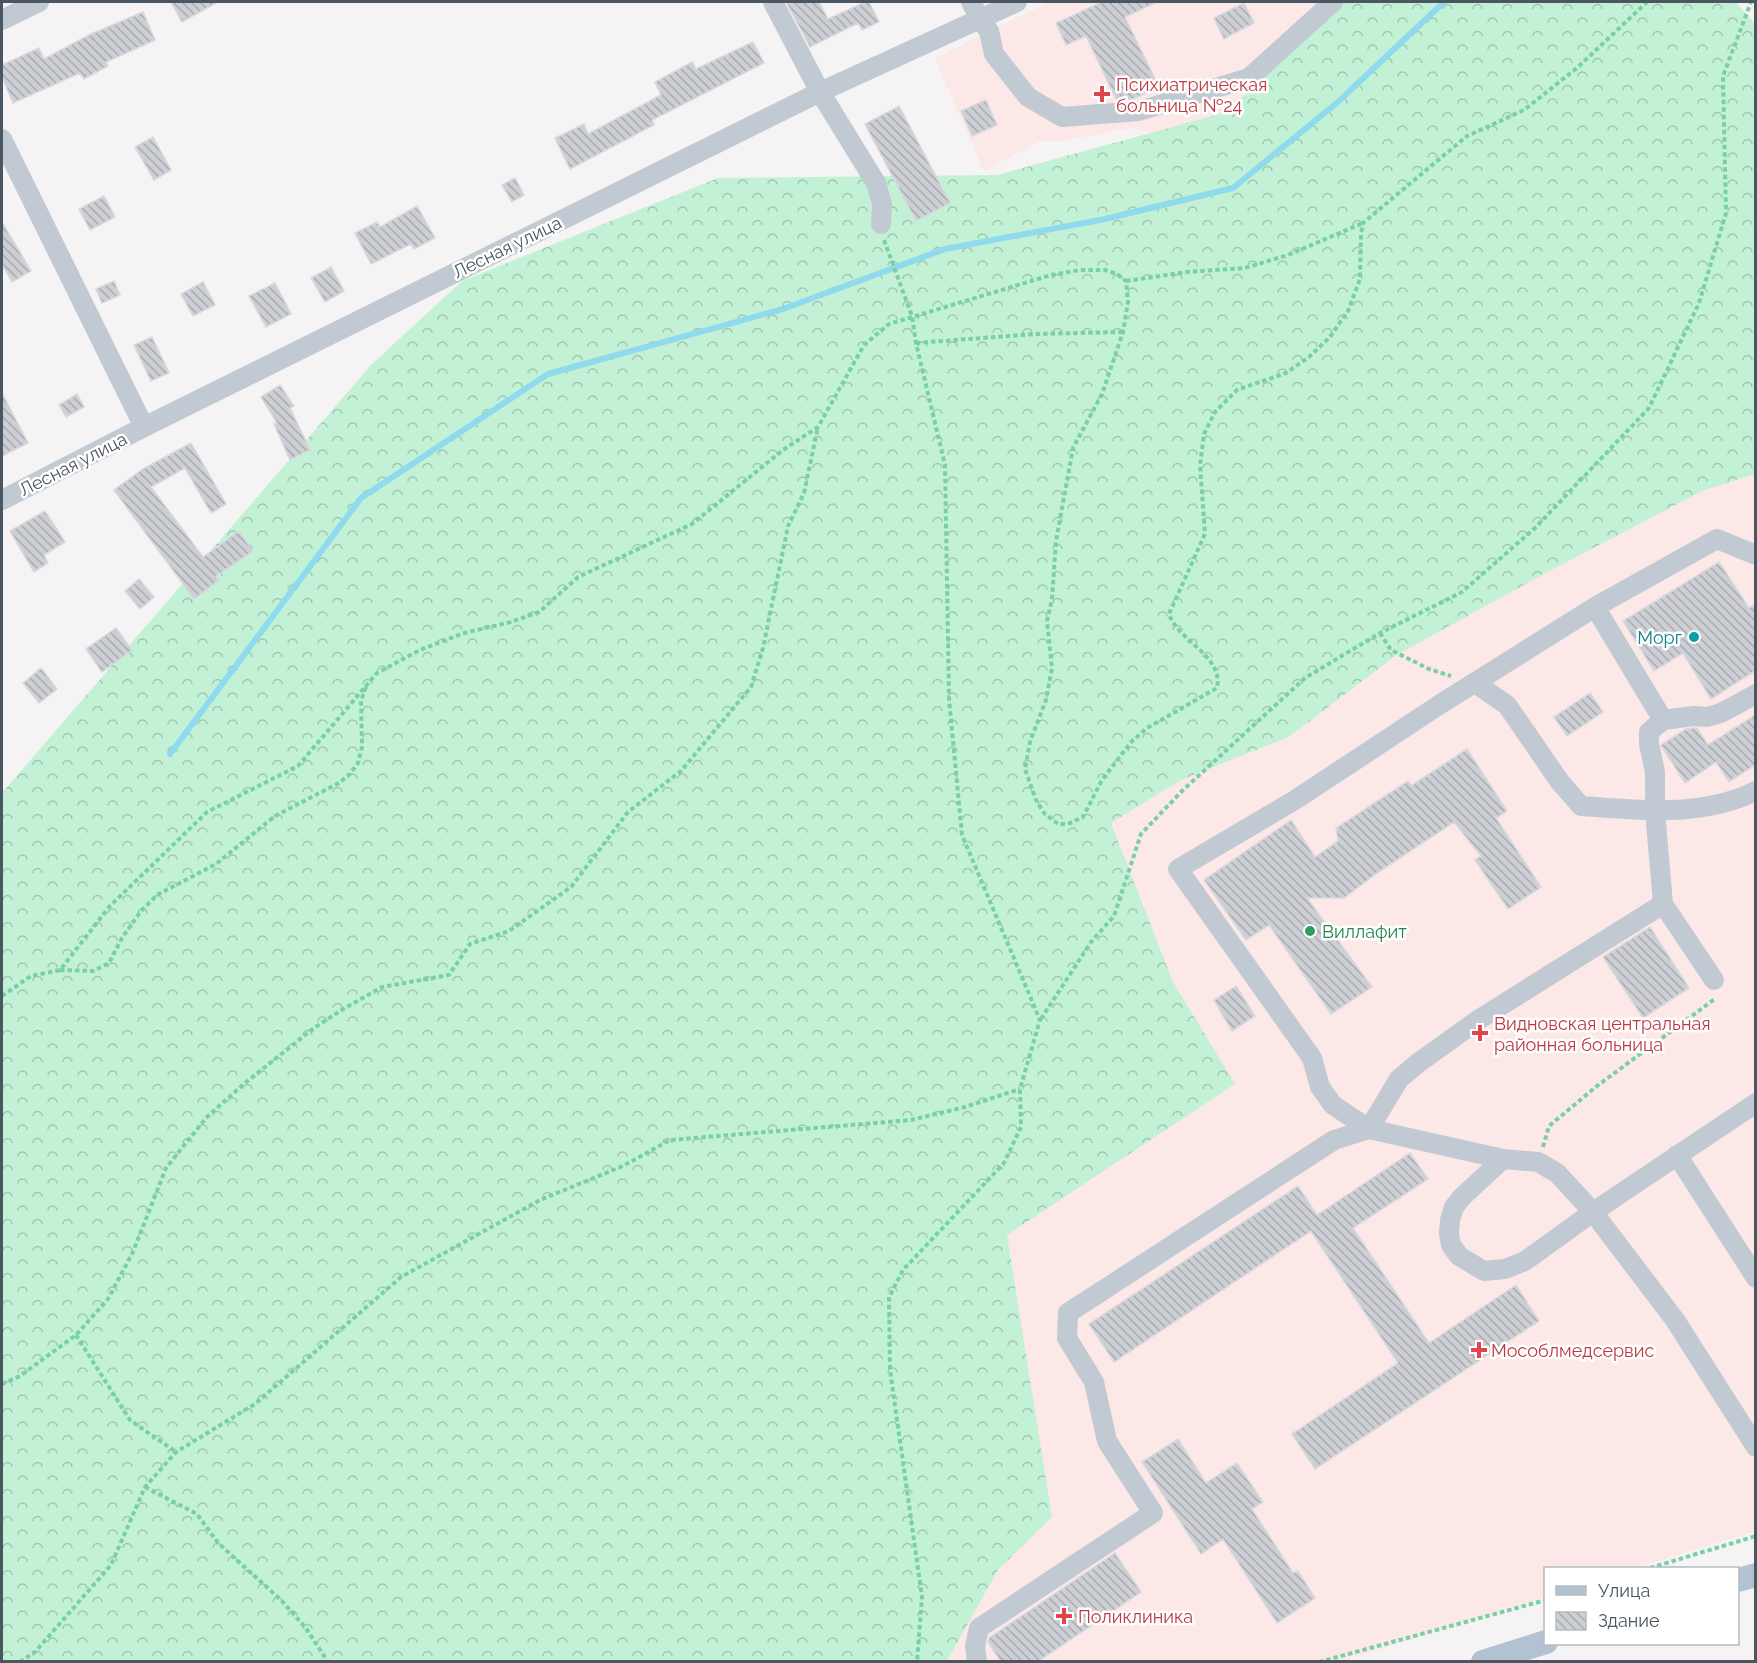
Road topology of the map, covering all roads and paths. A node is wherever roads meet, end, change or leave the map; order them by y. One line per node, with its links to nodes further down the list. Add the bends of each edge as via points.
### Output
1 (39, 2): 8 (street)
2 (774, 2): 9 (street)
3 (1017, 2): 7 (street, Лесная улица)
4 (1334, 2): 7 (street, via 1249,78 1139,111 1062,117 1028,97 994,54 989,31)
5 (1647, 2): 11 (path, via 1577,68 1524,110 1467,136)
6 (1751, 2): 23 (path, via 1723,76 1726,213 1699,303 1649,408 1536,528 1462,592)
7 (975, 10): 9 (street, Лесная улица)
8 (2, 20)
9 (820, 92): 12 (street, via 876,183 882,204); 18 (street, Лесная улица)
10 (2, 139): 18 (street)
11 (1363, 223): 14 (path, via 1288,255 1245,268); 16 (path, via 1360,279 1348,311 1330,337 1286,373 1237,390 1215,412 1204,434 1200,465 1206,534 1169,614 1173,624 1212,663 1219,679 1217,688 1131,742 1102,780 1083,817 1058,824 1036,800 1025,769 1052,668 1047,621 1073,448 1102,394)
12 (881, 224)
13 (886, 249): 15 (path)
14 (1126, 281): 15 (path, via 1105,270 1080,270); 16 (path, via 1128,302)
15 (912, 316): 17 (path); 19 (path, via 888,324 864,345)
16 (1123, 332): 17 (path)
17 (916, 343): 34 (path, via 945,465 950,699 962,835)
18 (144, 427): 20 (street, Лесная улица)
19 (818, 427): 24 (path, via 783,450 692,524 578,577 539,612 420,650 377,673); 43 (path, via 804,493 788,526 763,648 751,687 738,704 681,771 628,812 571,886 509,931 470,944 449,975 382,987 340,1011 245,1083 206,1118 166,1168 133,1252 108,1299)
20 (2, 500)
21 (1755, 555): 22 (street, via 1717,540)
22 (1595, 607): 25 (street); 27 (street)
23 (1380, 633): 25 (path, via 1390,650 1429,669); 34 (path, via 1305,678 1141,834 1114,916 1091,942)
24 (367, 683): 31 (path, via 298,766 207,812 110,906); 31 (path, via 361,701 362,747 358,764 350,774 276,816 216,864 157,895 141,911 109,963 93,971)
25 (1475, 683): 29 (street, via 1507,705 1581,806); 37 (street, via 1295,800 1178,869 1312,1058 1320,1087 1333,1105)
26 (1755, 694): 27 (street, via 1707,717)
27 (1663, 720): 29 (street, via 1649,732)
28 (1755, 792): 29 (street, via 1716,806)
29 (1655, 811): 30 (street)
30 (1663, 904): 32 (street); 37 (street, via 1418,1062 1398,1079)
31 (60, 970): 33 (path, via 31,976)
32 (1714, 980): 40 (path, via 1721,994 1550,1126)
33 (2, 996)
34 (1040, 1020): 35 (path)
35 (1020, 1089): 46 (path, via 911,1120 670,1140 623,1166 540,1200 401,1277 255,1404); 56 (path, via 1021,1127 1004,1163 903,1270 889,1297 890,1370 922,1597)
36 (1755, 1103): 38 (street)
37 (1369, 1129): 39 (street); 57 (street, via 1334,1140 1068,1312 1067,1338 1094,1382 1107,1441 1153,1513 979,1628)
38 (1677, 1155): 41 (street); 42 (street)
39 (1503, 1159): 40 (street); 41 (street, via 1462,1197 1450,1220 1451,1245 1472,1265 1484,1271 1505,1269 1525,1261)
40 (1538, 1162): 41 (street, via 1557,1173)
41 (1593, 1212): 45 (street, via 1675,1320)
42 (1755, 1278)
43 (76, 1335): 44 (path, via 20,1376); 46 (path, via 130,1420)
44 (2, 1384)
45 (1755, 1447)
46 (176, 1452): 47 (path)
47 (145, 1487): 54 (path, via 111,1565 34,1652); 55 (path, via 197,1514 218,1543 281,1600)
48 (1755, 1536): 49 (path)
49 (1656, 1567)
50 (1755, 1575): 51 (main road)
51 (1739, 1580)
52 (1544, 1600): 58 (path)
53 (1544, 1642): 59 (main road)
54 (20, 1662)
55 (328, 1662)
56 (917, 1662)
57 (976, 1662)
58 (1319, 1662)
59 (1484, 1662)

